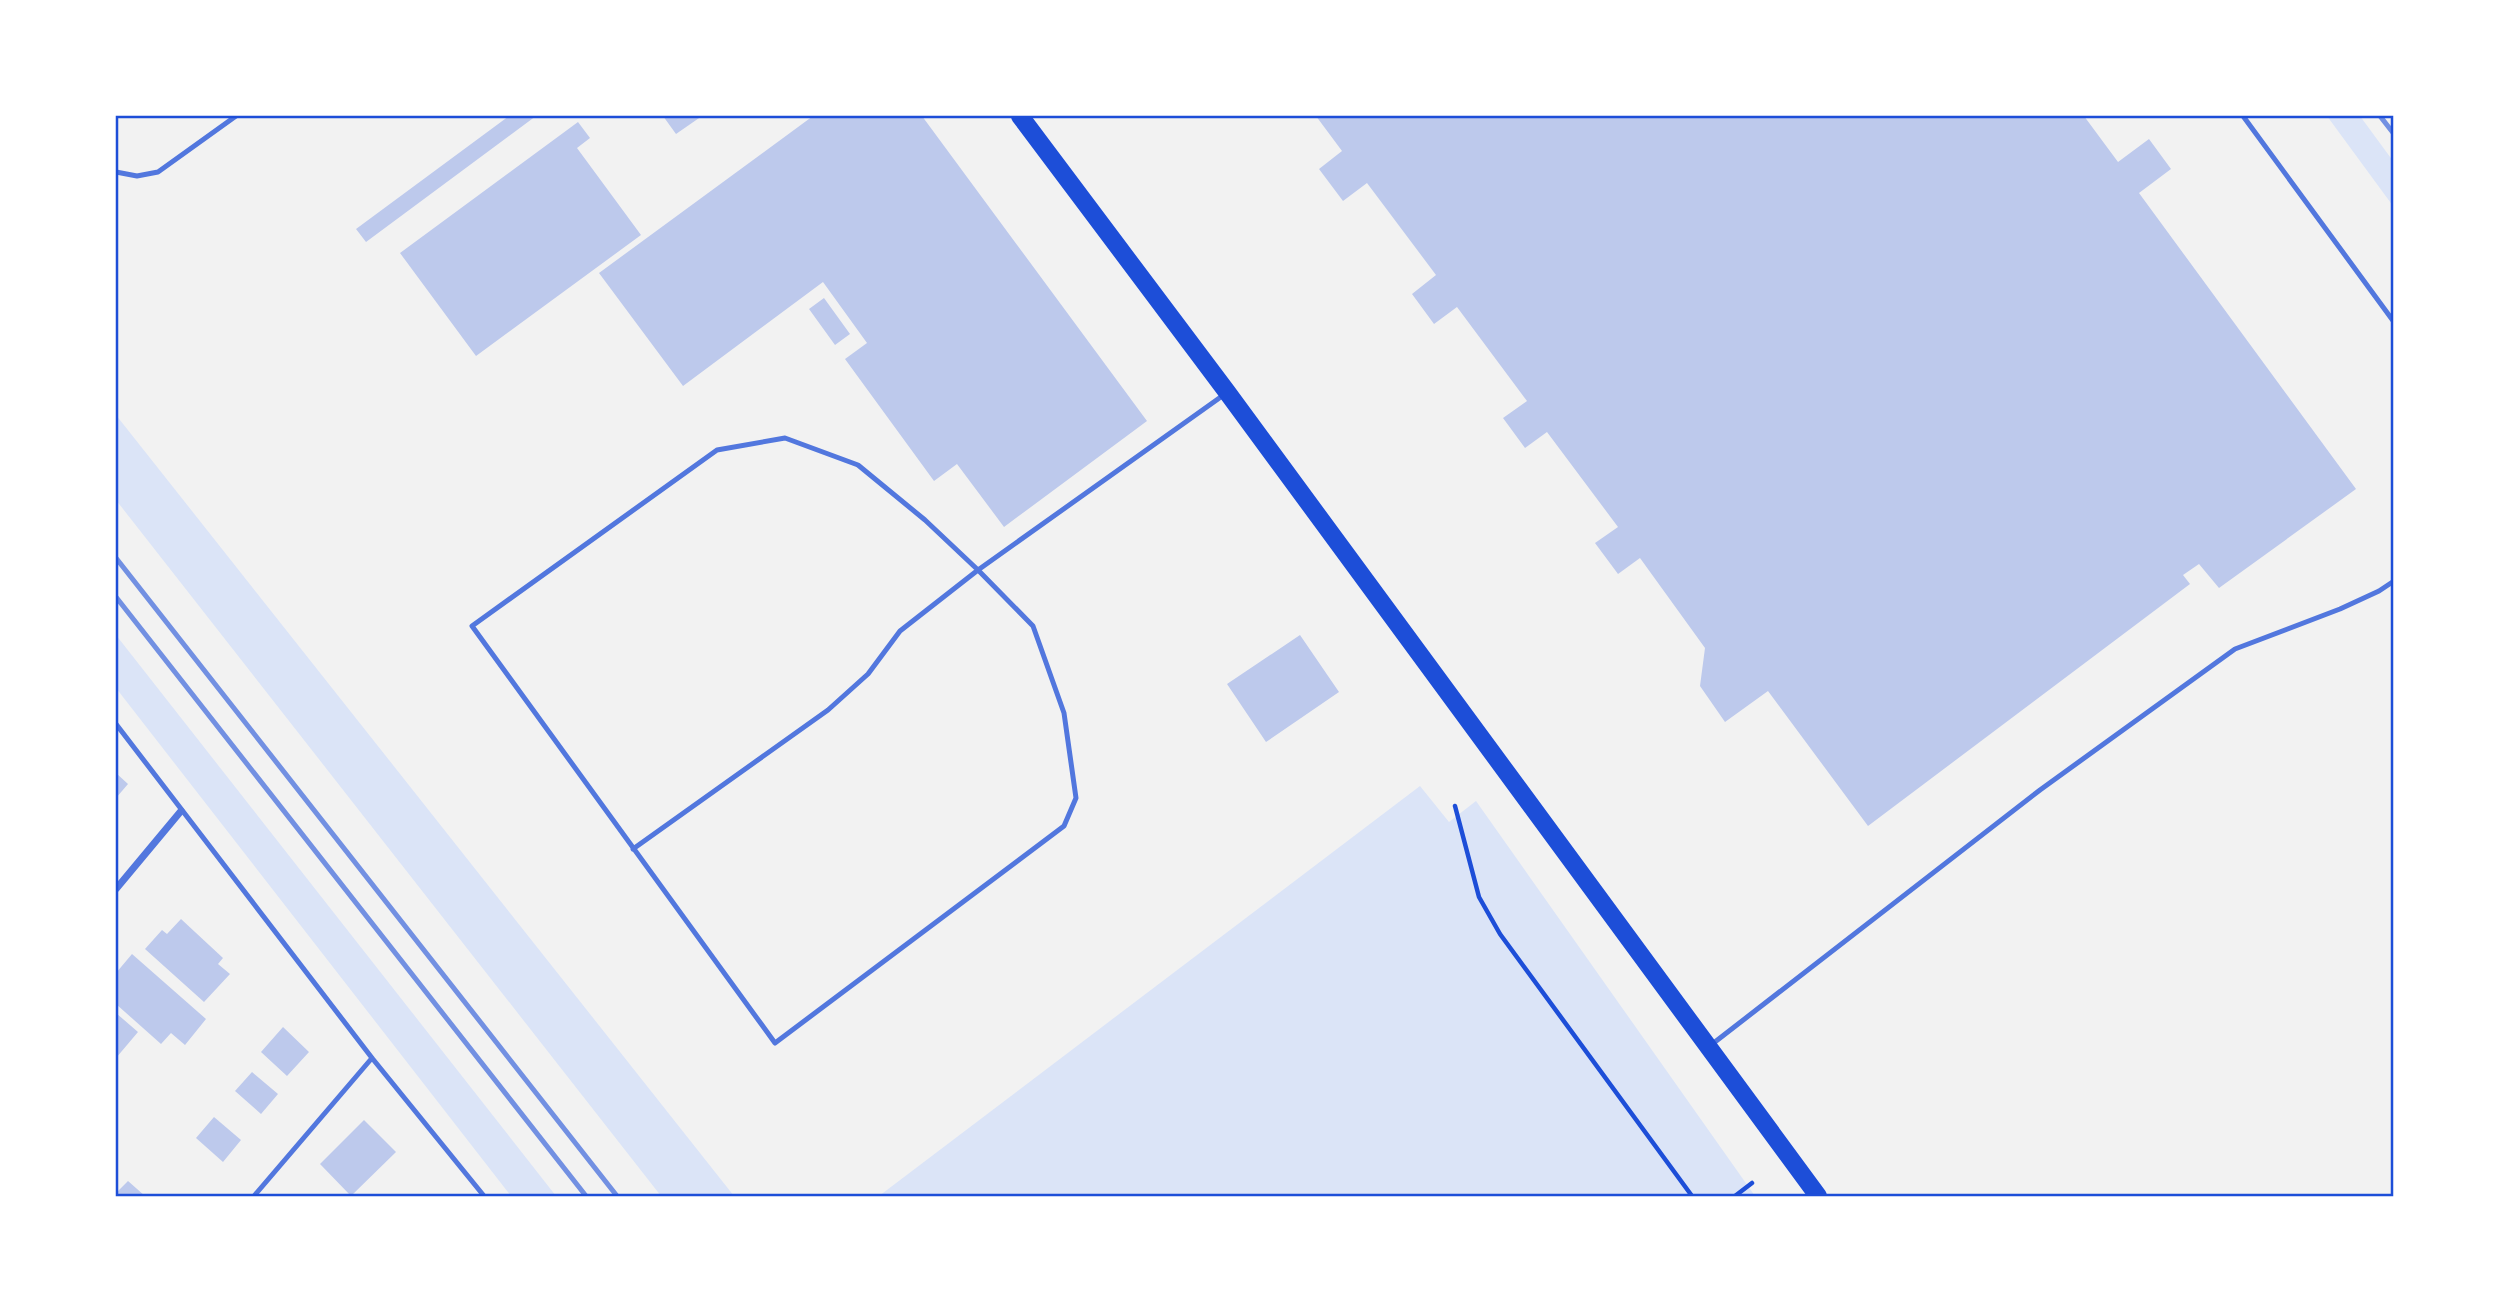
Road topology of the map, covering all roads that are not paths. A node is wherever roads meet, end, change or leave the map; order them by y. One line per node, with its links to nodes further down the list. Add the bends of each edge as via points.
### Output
1 (236, 116): 4 (lane, via 158,172 137,176)
2 (1020, 116): 6 (main road)
3 (2242, 116): 5 (lane)
4 (116, 172)
5 (2393, 322)
6 (1227, 392): 7 (lane); 13 (main road)
7 (978, 570): 11 (lane, via 900,631 868,674 828,710); 11 (lane, via 858,465 785,438 717,450 472,626); 11 (lane, via 1033,626 1063,713 1076,799 1064,826 775,1043)
8 (2393, 581): 13 (lane, via 2340,609 2235,649 2040,790)
9 (116, 724): 10 (lane)
10 (181, 811): 12 (street); 14 (lane)
11 (634, 849)
12 (116, 889)
13 (1708, 1047): 17 (main road)
14 (372, 1058): 15 (lane); 16 (lane)
15 (254, 1196)
16 (484, 1196)
17 (1818, 1196)

